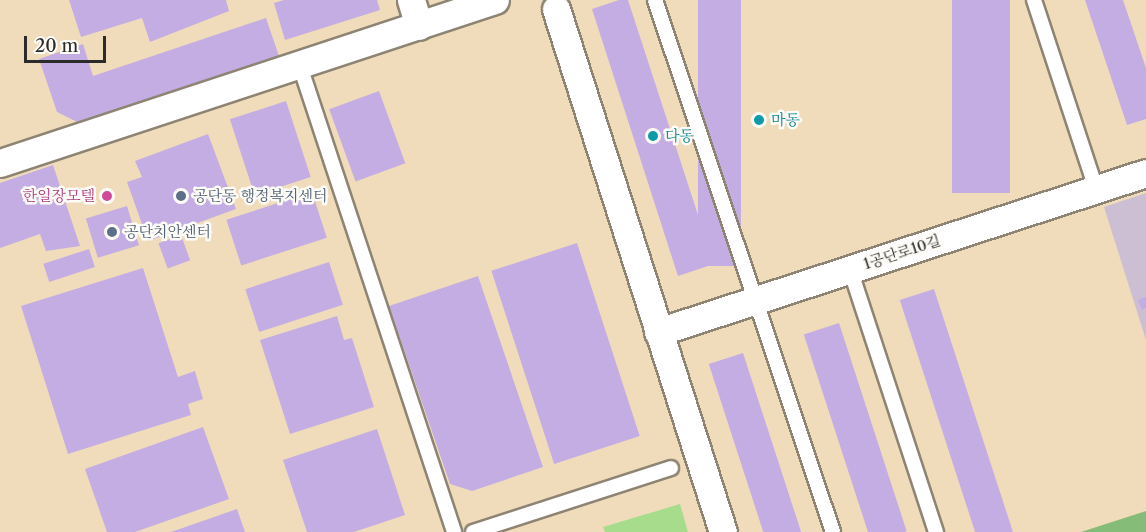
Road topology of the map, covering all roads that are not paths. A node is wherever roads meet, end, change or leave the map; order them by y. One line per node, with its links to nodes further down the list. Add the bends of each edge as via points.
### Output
1 (411, 0): 6 (street)
2 (495, 0): 6 (street)
3 (655, 0): 12 (lane)
4 (1034, 0): 10 (lane)
5 (556, 9): 13 (street)
6 (419, 26): 7 (street)
7 (300, 66): 8 (street); 15 (lane)
8 (0, 163)
9 (1146, 172): 10 (street, 1공단로10길)
10 (1096, 189): 11 (street, 1공단로10길)
11 (850, 269): 12 (street, 1공단로10길); 19 (lane)
12 (756, 300): 13 (street, 1공단로10길); 18 (lane)
13 (658, 332): 17 (street)
14 (671, 468): 16 (lane)
15 (454, 532)
16 (473, 532)
17 (723, 532)
18 (833, 532)
19 (936, 532)

